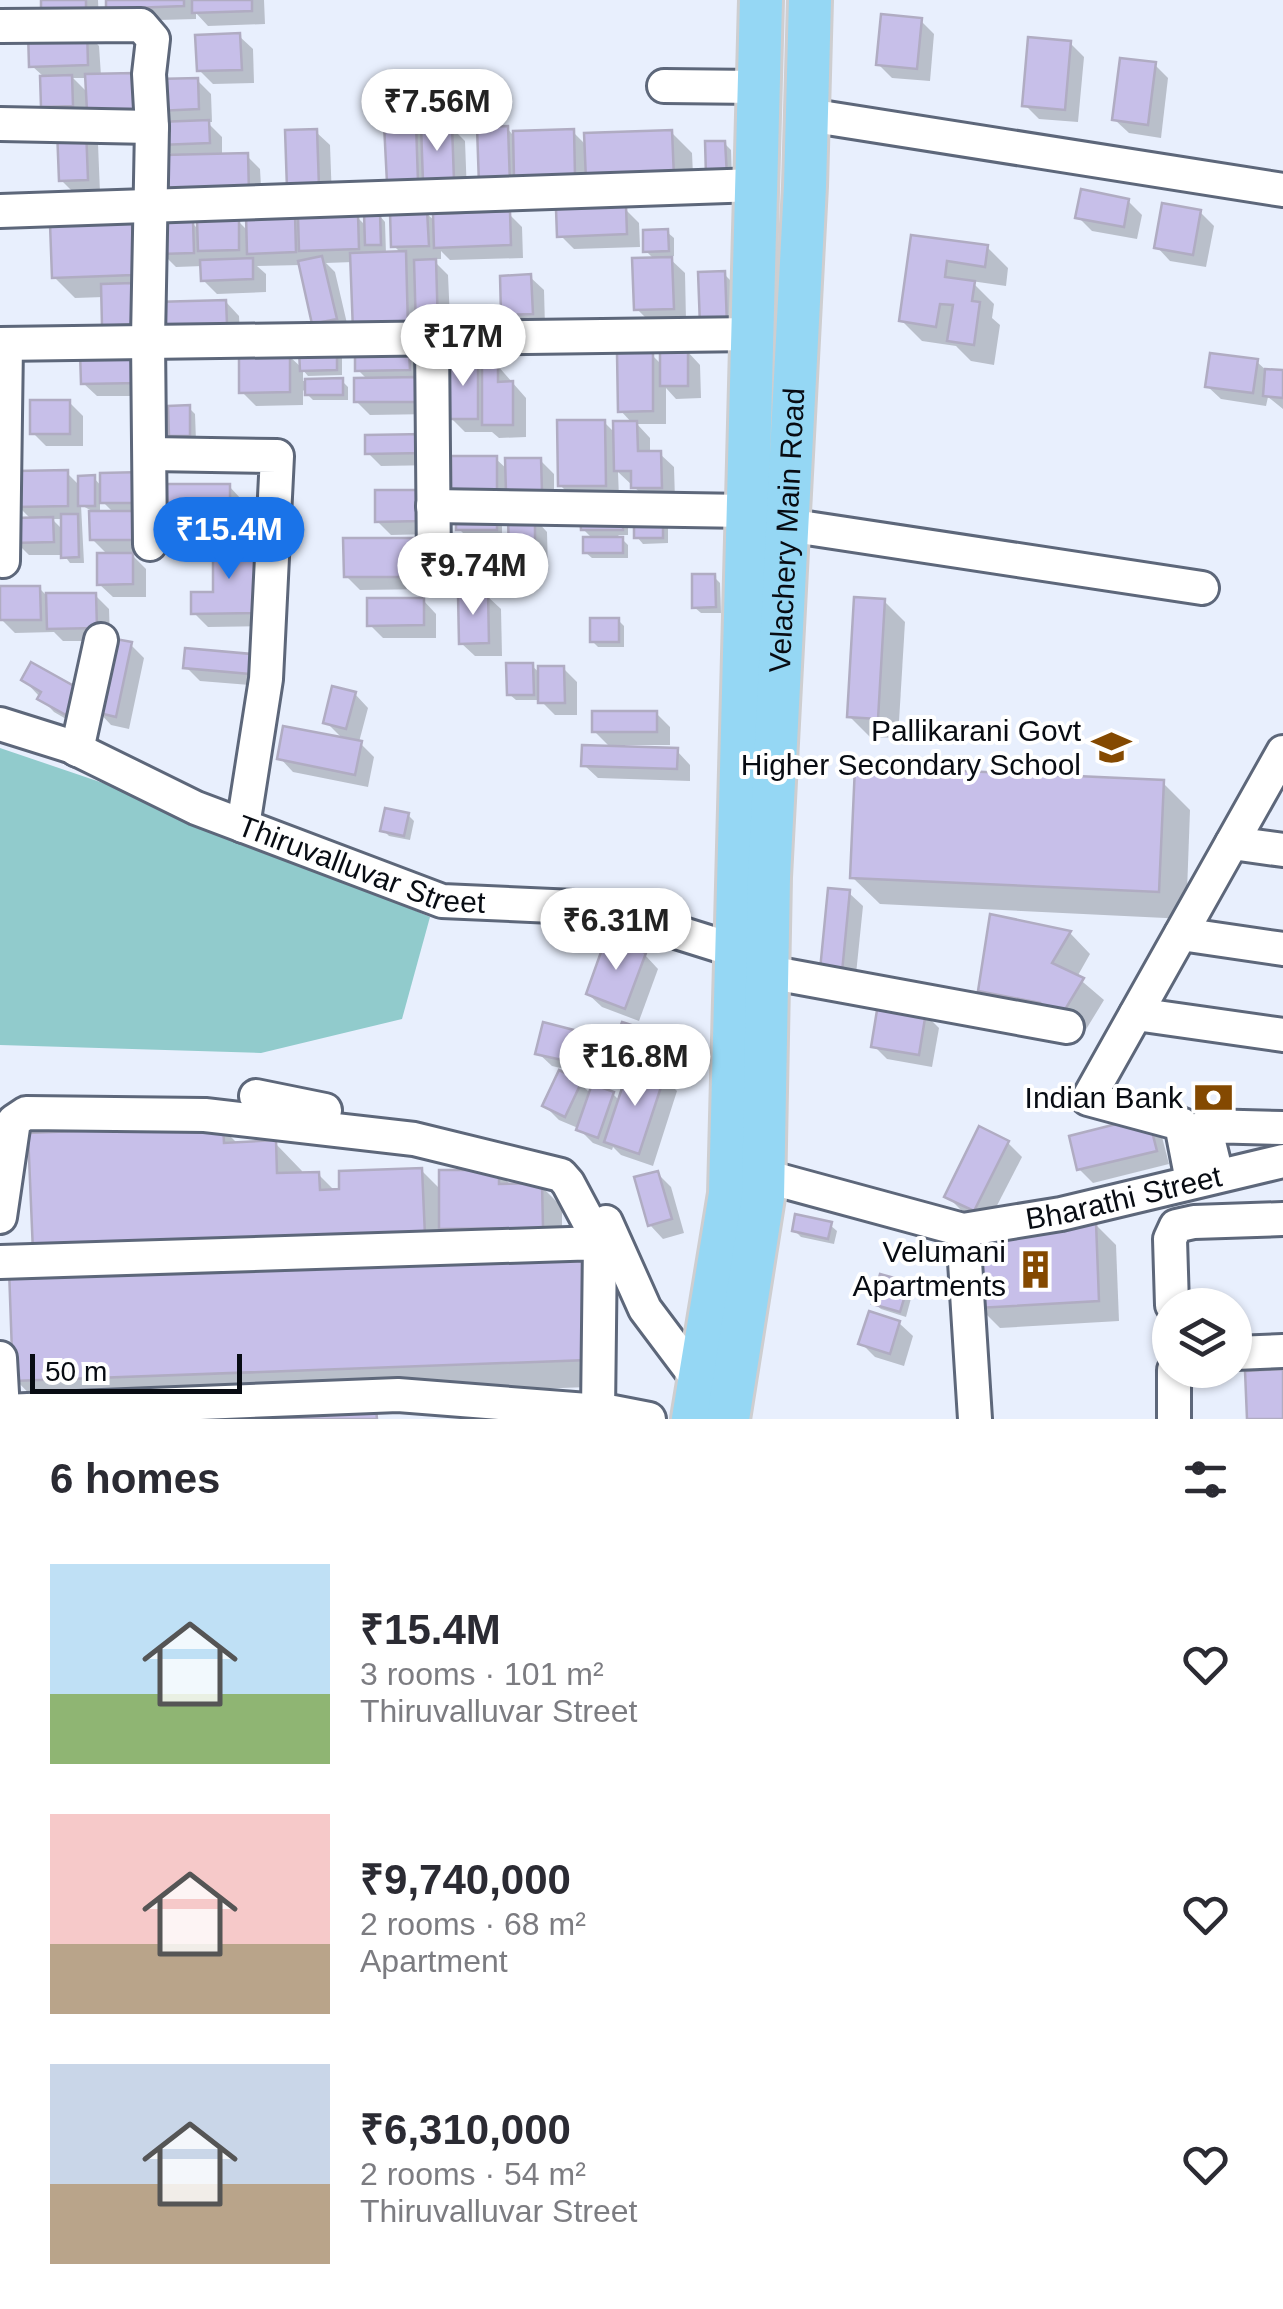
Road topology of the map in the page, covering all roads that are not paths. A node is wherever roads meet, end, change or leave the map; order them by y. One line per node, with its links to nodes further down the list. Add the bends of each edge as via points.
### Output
1 (761, 0): 5 (main road, Velachery Main Road)
2 (810, 0): 6 (main road, Velachery Main Road)
3 (0, 26): 8 (street, via 141,25 153,39)
4 (664, 86): 5 (street)
5 (759, 86): 9 (main road, Velachery Main Road)
6 (808, 115): 10 (street); 19 (main road, Velachery Main Road)
7 (0, 124): 8 (street)
8 (152, 126): 11 (street)
9 (757, 185): 11 (street); 13 (main road, Velachery Main Road)
10 (1283, 190)
11 (152, 207): 12 (street); 15 (street)
12 (0, 211)
13 (753, 334): 14 (street); 19 (main road, Velachery Main Road)
14 (432, 338): 15 (street); 18 (street)
15 (148, 340): 16 (street); 17 (street)
16 (3, 344): 21 (street)
17 (150, 454): 20 (street); 28 (street, via 278,456 266,678)
18 (433, 506): 19 (street); 22 (street)
19 (768, 518): 23 (street); 33 (main road, Velachery Main Road, via 769,877)
20 (150, 544)
21 (2, 561)
22 (434, 567)
23 (1202, 588)
24 (101, 640): 26 (street)
25 (0, 724): 26 (street, Thiruvalluvar Street)
26 (77, 750): 28 (street, Thiruvalluvar Street)
27 (1283, 752): 29 (street)
28 (243, 826): 33 (street, Thiruvalluvar Street, via 442,901 622,915)
29 (1232, 843): 30 (street); 31 (street)
30 (1283, 850)
31 (1181, 934): 32 (street); 34 (street)
32 (1283, 949)
33 (752, 961): 35 (street, Thiruvalluvar Street); 41 (main road, Velachery Main Road)
34 (1136, 1014): 36 (street); 38 (street, via 1088,1099)
35 (1067, 1027)
36 (1283, 1035)
37 (256, 1096): 53 (street, via 570,1158 588,1180 645,1309)
38 (1193, 1125): 39 (street); 42 (street)
39 (1283, 1128)
40 (1283, 1160): 42 (street, Bharathi Street)
41 (747, 1175): 45 (street, Bharathi Street); 53 (main road, Velachery Main Road, via 730,1194); 58 (main road, Velachery Main Road, via 763,1198)
42 (1204, 1178): 45 (street, Bharathi Street, via 1061,1214)
43 (0, 1217): 46 (street, via 14,1120 26,1112 205,1116 414,1140 560,1175)
44 (1283, 1219): 48 (street, via 1176,1226 1170,1238)
45 (963, 1230): 59 (street)
46 (600, 1243): 47 (street); 55 (street)
47 (0, 1262)
48 (1171, 1288)
49 (1283, 1351): 50 (street)
50 (1252, 1352)
51 (0, 1358): 56 (street)
52 (1174, 1388): 60 (street)
53 (696, 1400)
54 (398, 1407): 55 (street); 56 (street)
55 (598, 1412): 57 (street)
56 (4, 1415)
57 (649, 1419)
58 (728, 1419)
59 (976, 1419)
60 (1174, 1419)

